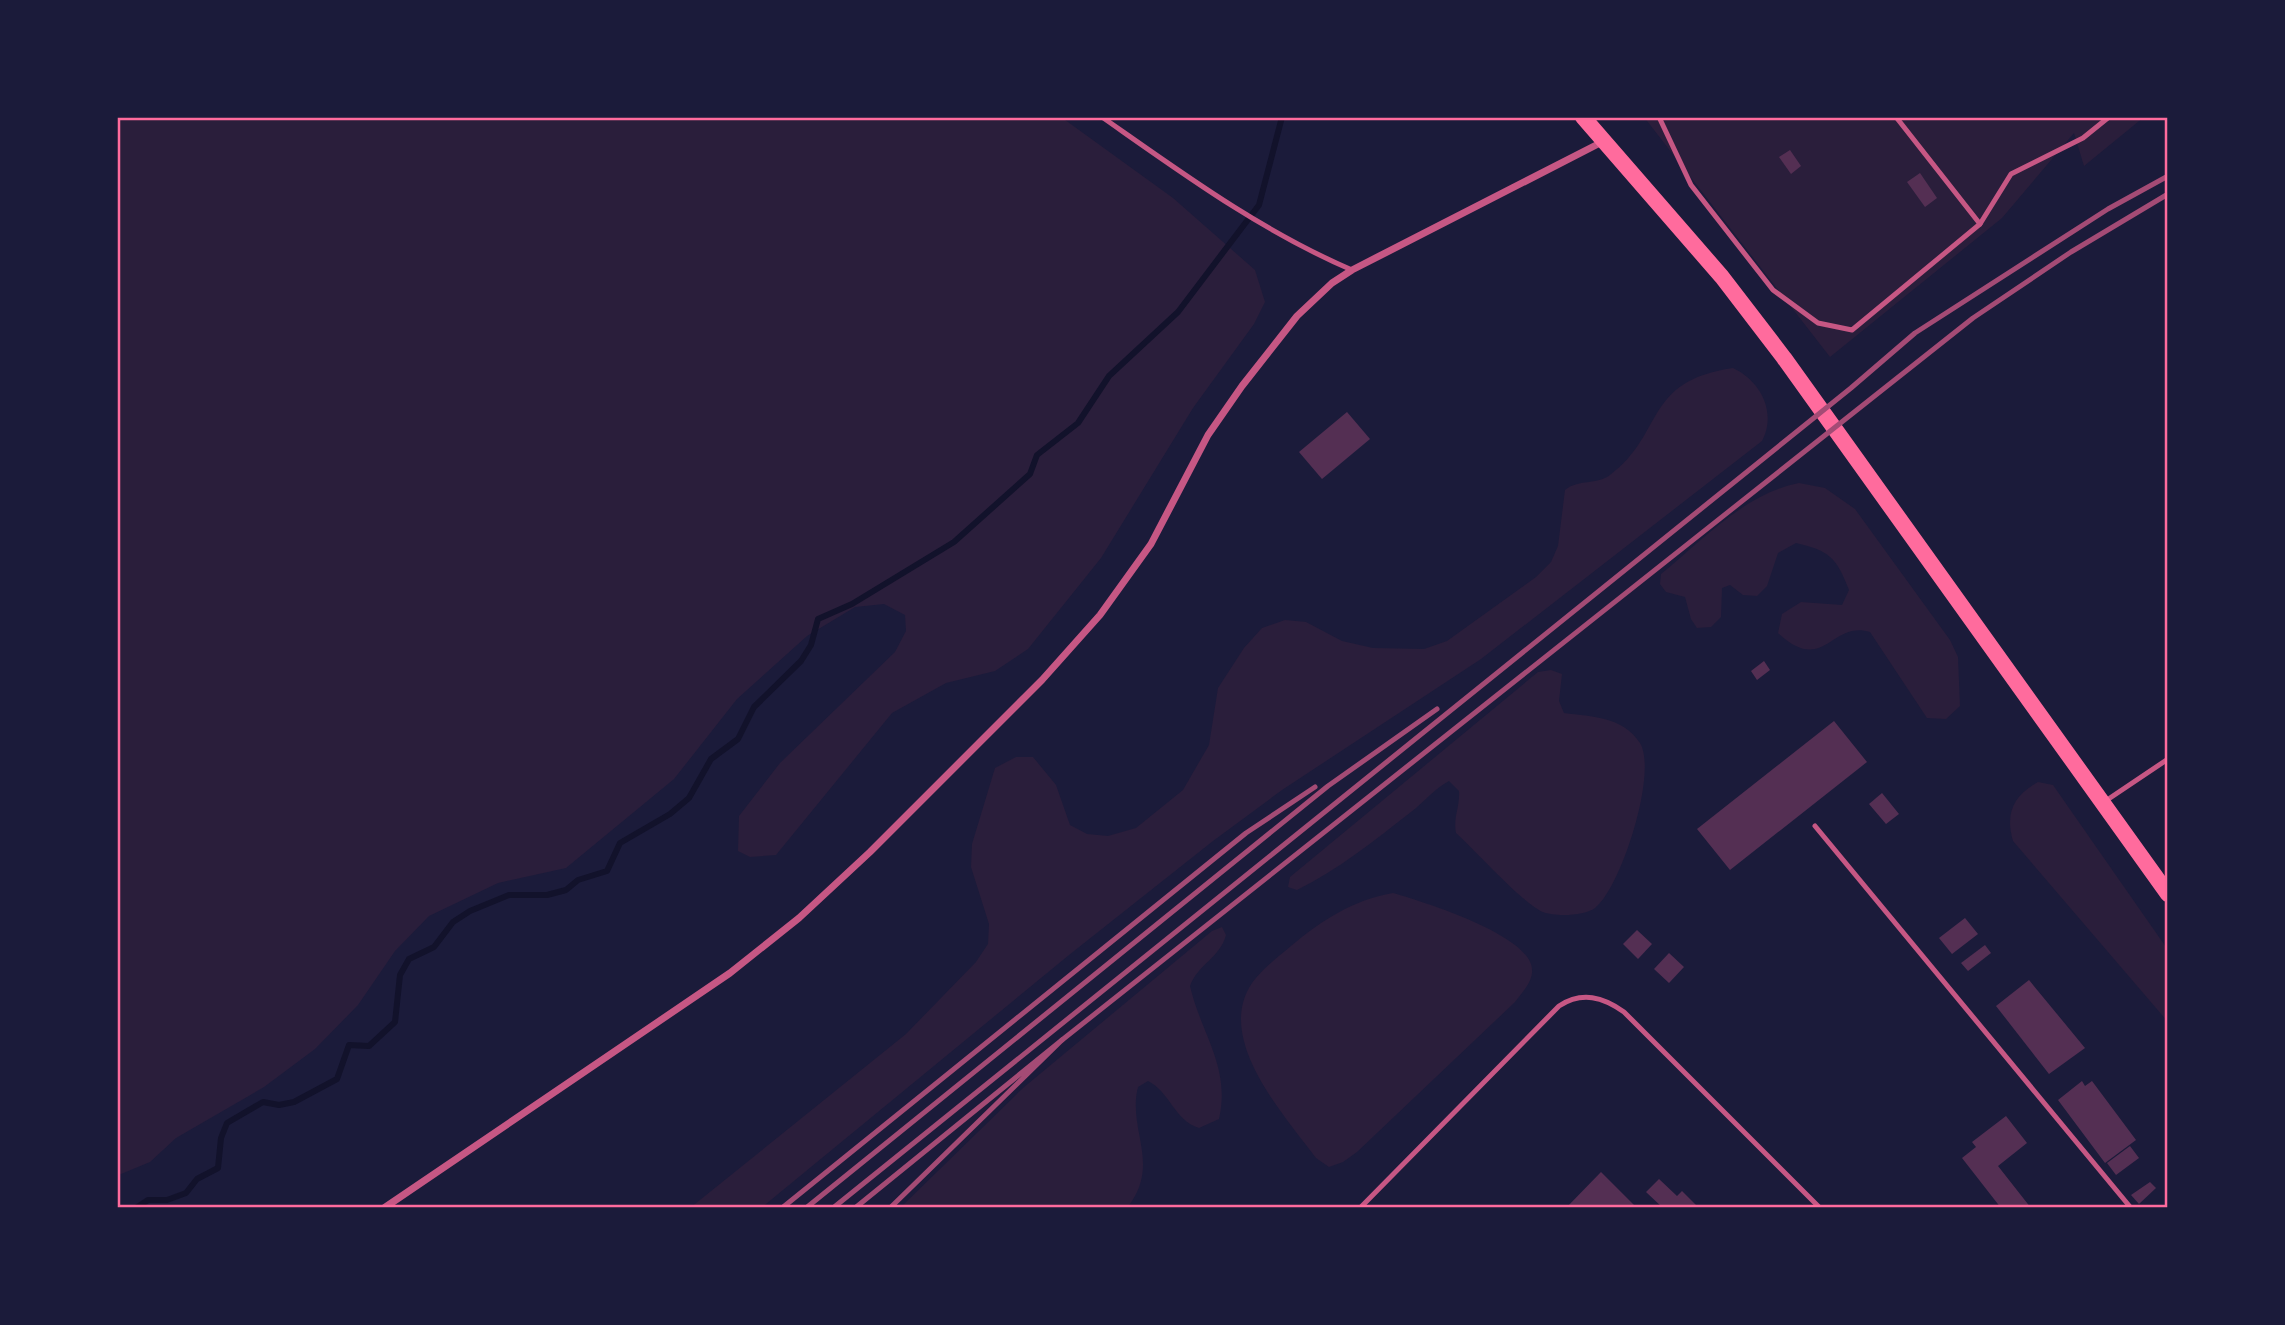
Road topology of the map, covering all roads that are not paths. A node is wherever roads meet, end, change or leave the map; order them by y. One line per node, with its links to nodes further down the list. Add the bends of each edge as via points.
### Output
1 (1102, 117): 8 (lane, via 1300,248)
2 (1583, 117): 6 (main road)
3 (1659, 117): 7 (lane, via 1699,196 1773,290 1818,323 1852,330)
4 (1896, 117): 7 (lane)
5 (2109, 117): 7 (lane, via 2083,138 2011,174)
6 (1604, 141): 8 (street); 10 (main road, via 1722,277 1784,358)
7 (1980, 224)
8 (1352, 270): 13 (street, via 1297,316 1228,405 1151,544 1100,615 1042,680 861,861 730,973)
9 (2168, 759): 10 (lane)
10 (2102, 804): 12 (main road)
11 (1815, 826): 16 (lane)
12 (2168, 894)
13 (384, 1208)
14 (1360, 1208): 15 (lane, via 1559,1006 1584,996 1599,998 1624,1012)
15 (1820, 1208)
16 (2131, 1208)

